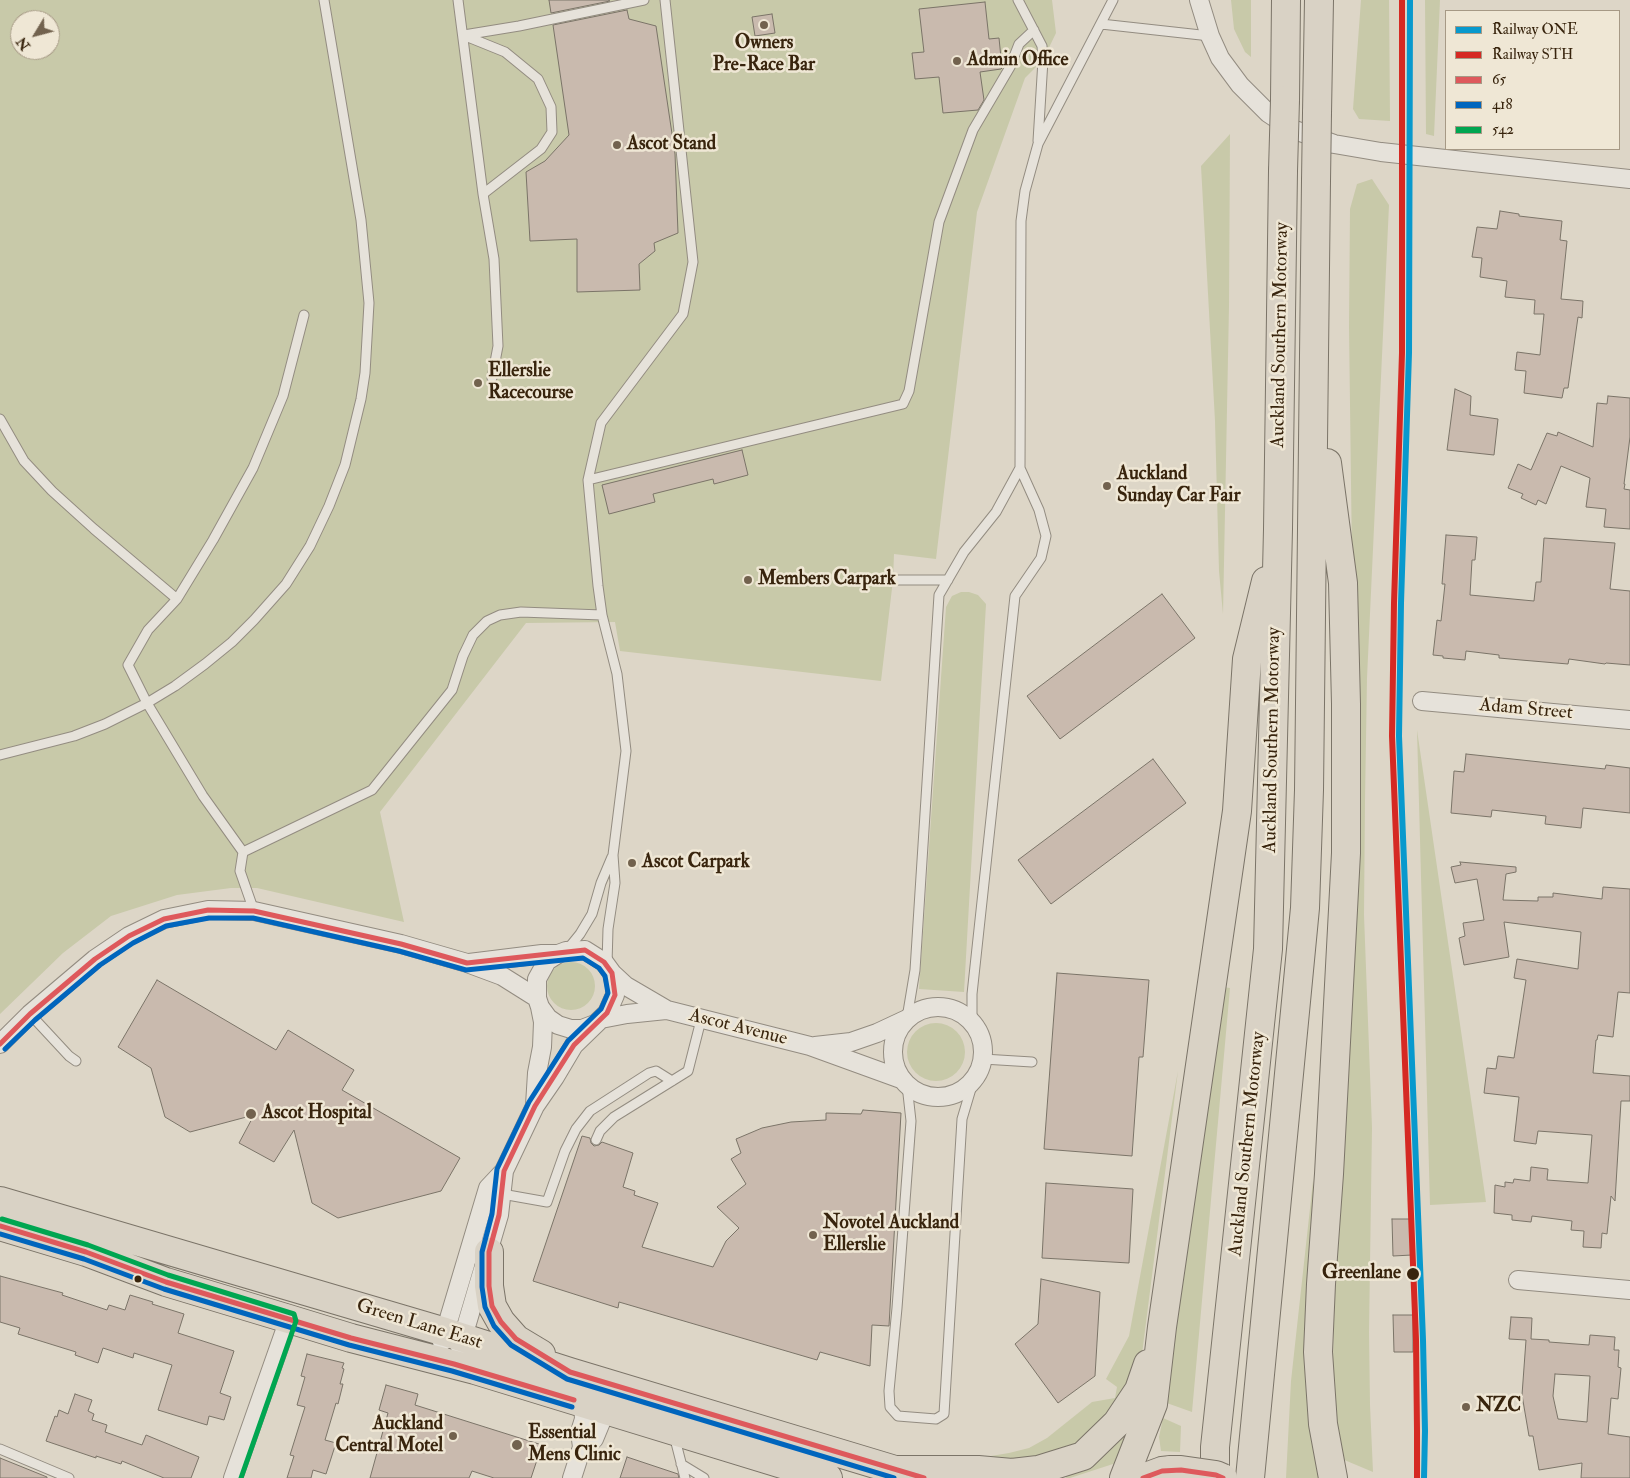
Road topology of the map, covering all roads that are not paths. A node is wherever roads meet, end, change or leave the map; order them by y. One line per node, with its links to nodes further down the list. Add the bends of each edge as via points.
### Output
1 (324, 0): 29 (lane, via 361,220 370,303 361,400 345,465 310,546 286,584 232,642)
2 (458, 0): 12 (lane)
3 (644, 0): 12 (lane)
4 (665, 0): 22 (lane, via 693,262 682,314 601,423)
5 (1018, 0): 11 (lane)
6 (1113, 0): 10 (lane)
7 (1199, 0): 13 (street)
8 (1286, 0): 23 (main road, Auckland Southern Motorway, bridge)
9 (1318, 0): 18 (main road, Auckland Southern Motorway, bridge)
10 (1100, 24): 13 (lane); 14 (lane)
11 (1034, 30): 14 (lane, via 1042,46 1043,60); 22 (lane, via 1019,44 1010,67 973,130 939,222 909,391 903,404)
12 (463, 35): 16 (lane); 16 (lane, via 504,52 538,79 551,107 552,132 541,149)
13 (1210, 36): 15 (street, via 1220,58 1240,85 1268,113 1292,129 1334,144)
14 (1038, 144): 21 (lane, via 1024,191 1021,222)
15 (1630, 179)
16 (483, 194): 19 (lane, via 494,259 498,346)
17 (304, 315): 26 (lane, via 282,396 253,468)
18 (1314, 369): 84 (main road, Auckland Southern Motorway, via 1305,908); 85 (main road, via 1343,583 1346,693 1346,854 1318,1352 1323,1424)
19 (492, 378)
20 (0, 419): 26 (lane, via 24,461 52,491)
21 (1020, 468): 25 (lane, via 996,512 964,552); 44 (lane, via 1039,510 1046,536 1041,558 1015,596 972,994)
22 (588, 480): 27 (lane)
23 (1278, 529): 63 (main road, via 1247,659 1237,812); 82 (main road, Auckland Southern Motorway, via 1268,949 1215,1447)
24 (893, 580): 25 (lane)
25 (948, 580): 41 (lane, via 939,595 915,970)
26 (177, 599): 29 (lane, via 148,630 128,665)
27 (602, 615): 32 (lane, via 521,612 487,621 473,635 452,690 372,790); 33 (lane, via 617,674 626,751)
28 (1422, 701): 30 (street, Adam Street)
29 (147, 703): 31 (lane, via 74,736); 32 (lane, via 203,796)
30 (1630, 720)
31 (0, 755)
32 (243, 852): 34 (lane, via 240,871)
33 (613, 855): 35 (lane, via 592,914 580,934); 37 (lane, via 615,883 608,929)
34 (254, 911): 36 (street, via 402,944); 40 (street, via 208,910 164,919 129,936 95,959)
35 (562, 952): 36 (street); 37 (street, via 585,950 604,962); 38 (street, via 547,961 539,973)
36 (467, 963): 38 (street, via 502,976)
37 (609, 970): 39 (street, Ascot Avenue, via 626,986); 43 (street, via 615,995 607,1013)
38 (538, 1003): 43 (street, via 548,1018 558,1025 577,1029); 53 (street, via 543,1022)
39 (666, 1010): 42 (street, Ascot Avenue); 43 (street, Ascot Avenue)
40 (30, 1014): 45 (street); 48 (lane)
41 (908, 1018): 44 (street, via 933,1007 948,1008); 46 (street, Ascot Avenue, via 850,1042); 51 (street, via 894,1041 893,1054 895,1067)
42 (701, 1020): 46 (street, Ascot Avenue); 50 (lane, via 688,1070)
43 (598, 1021): 53 (street, via 574,1044)
44 (972, 1022): 47 (street, via 983,1046)
45 (0, 1044)
46 (810, 1046): 51 (street, Ascot Avenue)
47 (983, 1059): 49 (lane); 52 (street)
48 (76, 1061)
49 (1032, 1062)
50 (672, 1081): 54 (lane, via 614,1117); 56 (lane, via 656,1071 649,1073 590,1111 565,1151 547,1202)
51 (904, 1082): 52 (street, via 919,1093 948,1097); 52 (lane, via 911,1121 890,1407 898,1416 936,1419 944,1414 962,1119)
52 (972, 1082)
53 (535, 1106): 55 (street)
54 (596, 1140)
55 (504, 1171): 56 (street); 64 (street, via 488,1188)
56 (502, 1194): 59 (street)
57 (0, 1200): 64 (main road, Green Lane East)
58 (0, 1226): 62 (main road, Green Lane East)
59 (489, 1252): 64 (street); 66 (main road, via 492,1306 501,1322 516,1339)
60 (1518, 1280): 61 (street)
61 (1630, 1290)
62 (289, 1319): 65 (main road, Green Lane East); 75 (street)
63 (1162, 1327): 72 (main road, via 1139,1390 1117,1423 1083,1456 1038,1470 1012,1473); 80 (main road, via 1153,1404)
64 (454, 1335): 65 (street); 66 (main road, Green Lane East)
65 (446, 1362): 67 (main road, Green Lane East)
66 (570, 1372): 72 (main road, Green Lane East)
67 (594, 1407): 68 (main road, Green Lane East); 69 (street, via 584,1419 580,1432); 69 (street, via 594,1439)
68 (673, 1430): 71 (lane); 73 (main road, Green Lane East)
69 (582, 1447): 76 (street)
70 (0, 1449): 74 (lane)
71 (681, 1464): 77 (lane); 78 (lane)
72 (893, 1470): 79 (main road, Green Lane East)
73 (816, 1476)
74 (69, 1478)
75 (233, 1478)
76 (572, 1478)
77 (685, 1478)
78 (704, 1478)
79 (924, 1478)
80 (1124, 1478)
81 (1143, 1478): 83 (main road, bridge, via 1171,1470)
82 (1215, 1478)
83 (1223, 1478)
84 (1250, 1478)
85 (1333, 1478)

